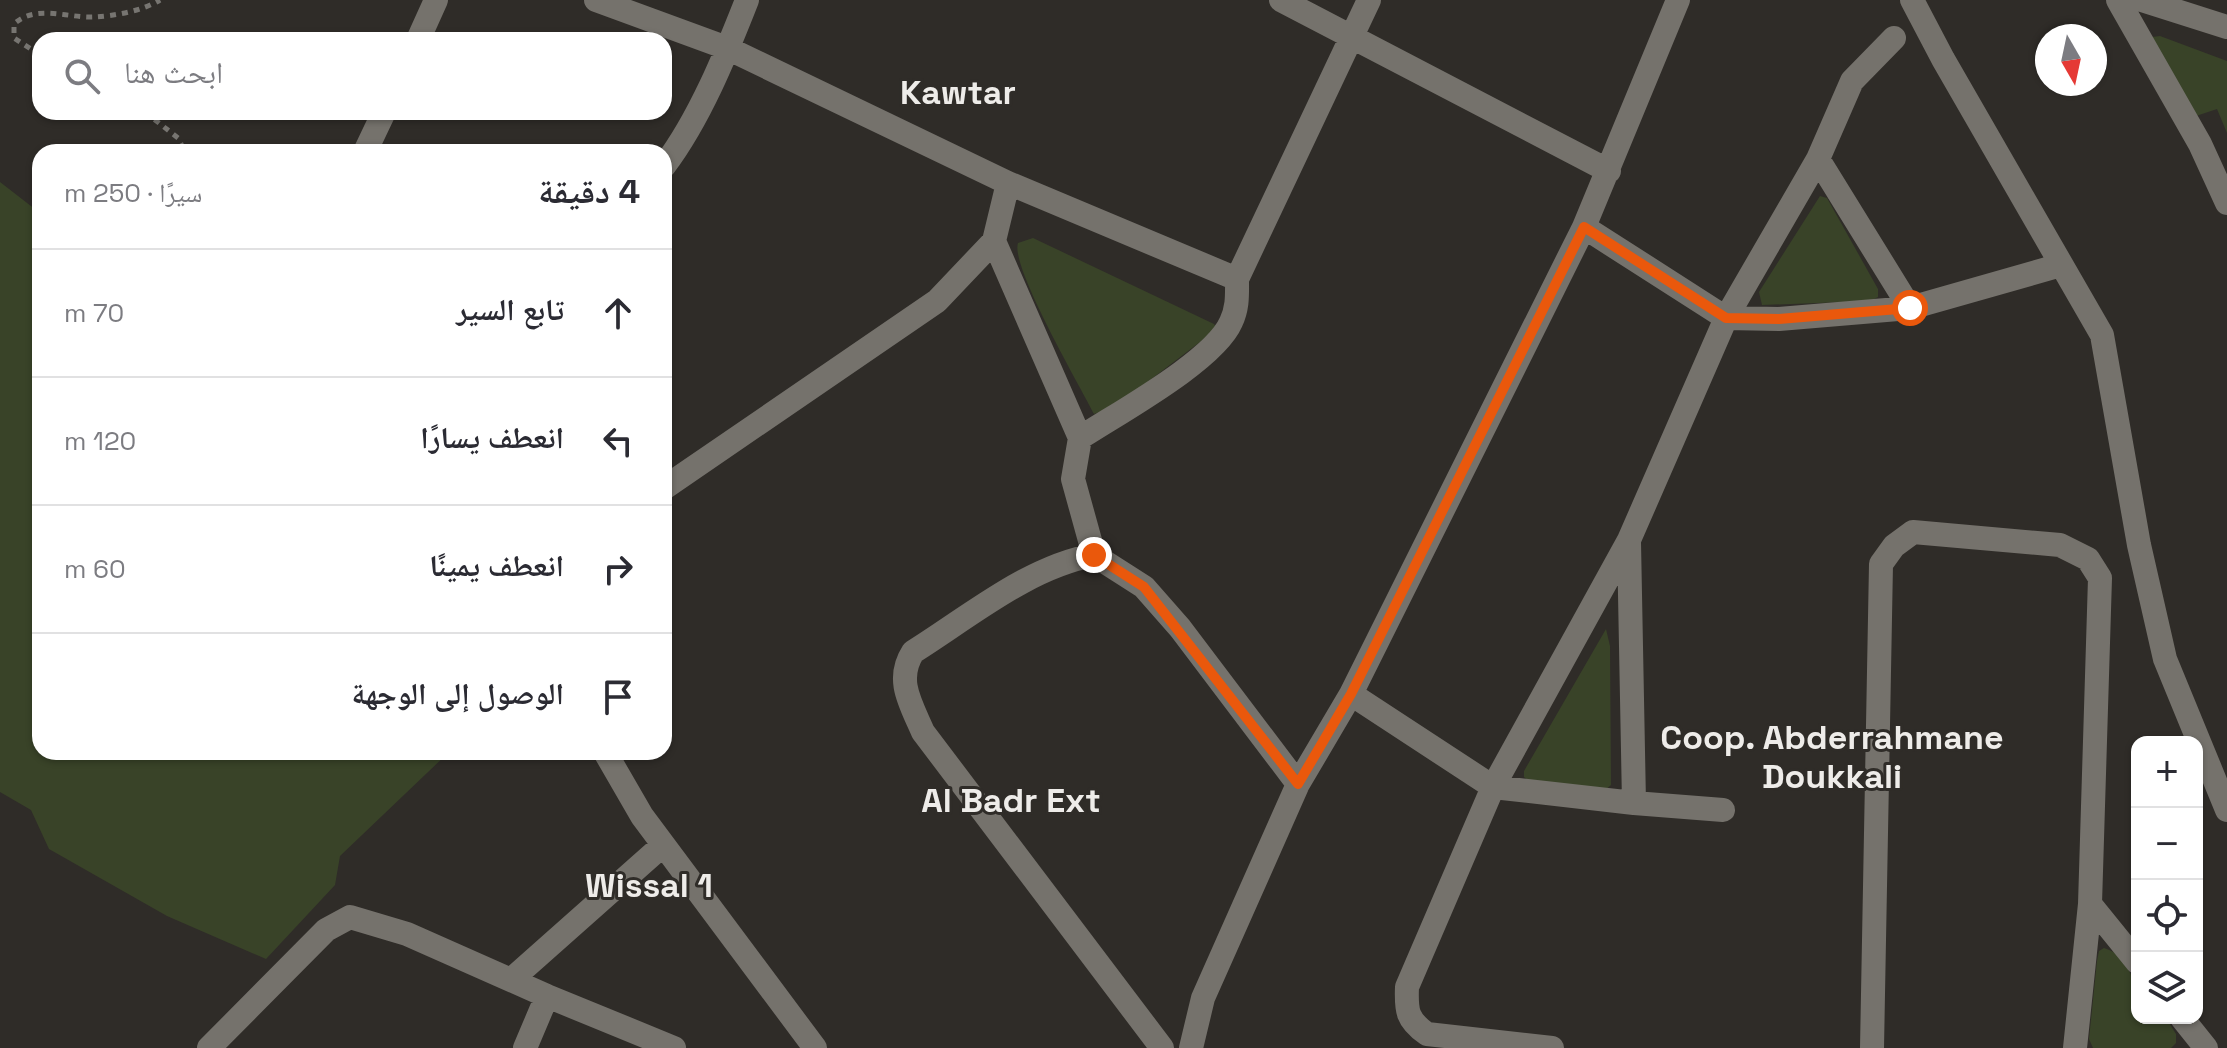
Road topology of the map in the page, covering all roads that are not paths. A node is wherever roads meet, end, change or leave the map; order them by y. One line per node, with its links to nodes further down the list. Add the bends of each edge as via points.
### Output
1 (436, 0): 11 (street)
2 (596, 0): 14 (street)
3 (747, 0): 14 (street)
4 (1281, 0): 12 (street)
5 (1369, 0): 12 (street)
6 (1678, 0): 19 (street)
7 (1912, 0): 24 (street)
8 (2118, 0): 21 (street, via 2200,144)
9 (2142, 0): 10 (street)
10 (2227, 27)
11 (422, 32)
12 (1352, 34): 19 (street); 25 (street)
13 (1894, 38): 18 (street, via 1852,81)
14 (727, 48): 17 (street); 20 (street)
15 (380, 120): 16 (street)
16 (369, 144)
17 (672, 156)
18 (1818, 159): 26 (street); 27 (street)
19 (1609, 171): 22 (street)
20 (1008, 183): 23 (street); 25 (street)
21 (2227, 203)
22 (1584, 227): 27 (street); 32 (street)
23 (994, 241): 28 (street); 29 (street, via 937,301)
24 (2061, 265): 26 (street); 38 (street, via 2102,335 2165,659)
25 (1237, 279): 28 (street, via 1238,304 1230,325 1210,349)
26 (1910, 308): 27 (street)
27 (1726, 318): 30 (street)
28 (1080, 438): 31 (street, via 1073,479)
29 (672, 483)
30 (1629, 540): 35 (street); 36 (street)
31 (1094, 555): 34 (street, via 1144,587); 49 (street, via 1041,572 913,652 903,678 923,732)
32 (1351, 694): 34 (street); 35 (street)
33 (609, 760): 39 (street)
34 (1298, 784): 50 (street, via 1203,998)
35 (1493, 787): 36 (street); 51 (street, via 1407,987 1406,1008 1411,1023 1427,1034)
36 (1634, 803): 37 (street)
37 (1723, 810)
38 (2227, 810)
39 (663, 845): 42 (street); 48 (street)
40 (2090, 904): 41 (street); 52 (street, via 2100,578 2088,559 2060,545 1913,532 1881,564); 53 (street)
41 (2131, 955)
42 (512, 979): 43 (street); 45 (street, via 350,917 326,930)
43 (547, 996): 46 (street); 47 (street)
44 (2187, 1024): 54 (street)
45 (209, 1048)
46 (525, 1048)
47 (674, 1048)
48 (815, 1048)
49 (1162, 1048)
50 (1191, 1048)
51 (1552, 1048)
52 (1872, 1048)
53 (2075, 1048)
54 (2206, 1048)

